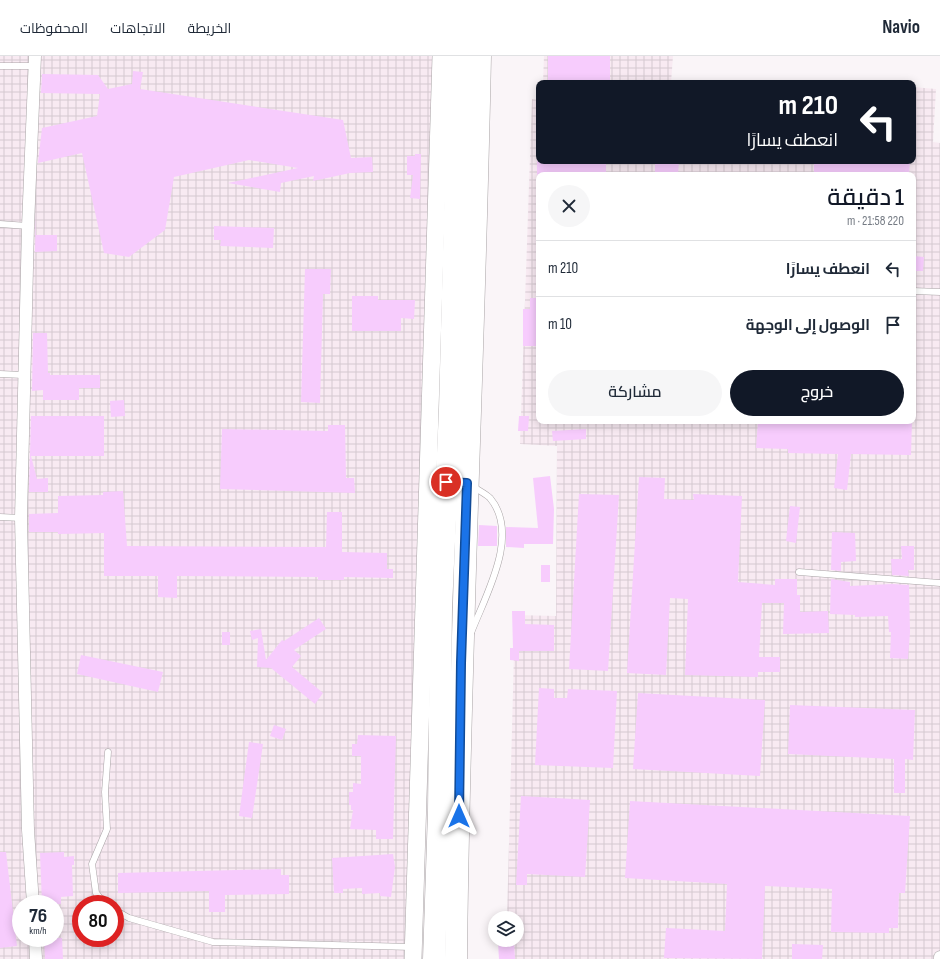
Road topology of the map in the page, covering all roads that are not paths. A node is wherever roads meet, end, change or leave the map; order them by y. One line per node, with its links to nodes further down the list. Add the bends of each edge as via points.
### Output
1 (441, 56): 23 (main road)
2 (459, 56): 12 (highway, via 450,409)
3 (480, 56): 12 (highway)
4 (35, 61): 5 (lane); 7 (street)
5 (0, 66)
6 (0, 224): 7 (lane)
7 (28, 226): 11 (street)
8 (916, 291): 9 (lane)
9 (940, 292)
10 (0, 374): 11 (lane)
11 (23, 375): 14 (street)
12 (457, 482): 17 (highway); 17 (lane, via 490,498 502,522 498,566 480,610)
13 (0, 517): 14 (lane)
14 (21, 518): 19 (street, via 28,830)
15 (799, 572): 16 (lane)
16 (940, 583)
17 (451, 663): 25 (highway); 26 (highway, via 459,830)
18 (108, 752): 20 (lane, via 105,792 107,829 92,864)
19 (32, 895)
20 (98, 895)
21 (124, 915): 23 (lane, via 213,942)
22 (35, 947): 24 (street)
23 (414, 953)
24 (36, 959)
25 (434, 959)
26 (456, 959)

